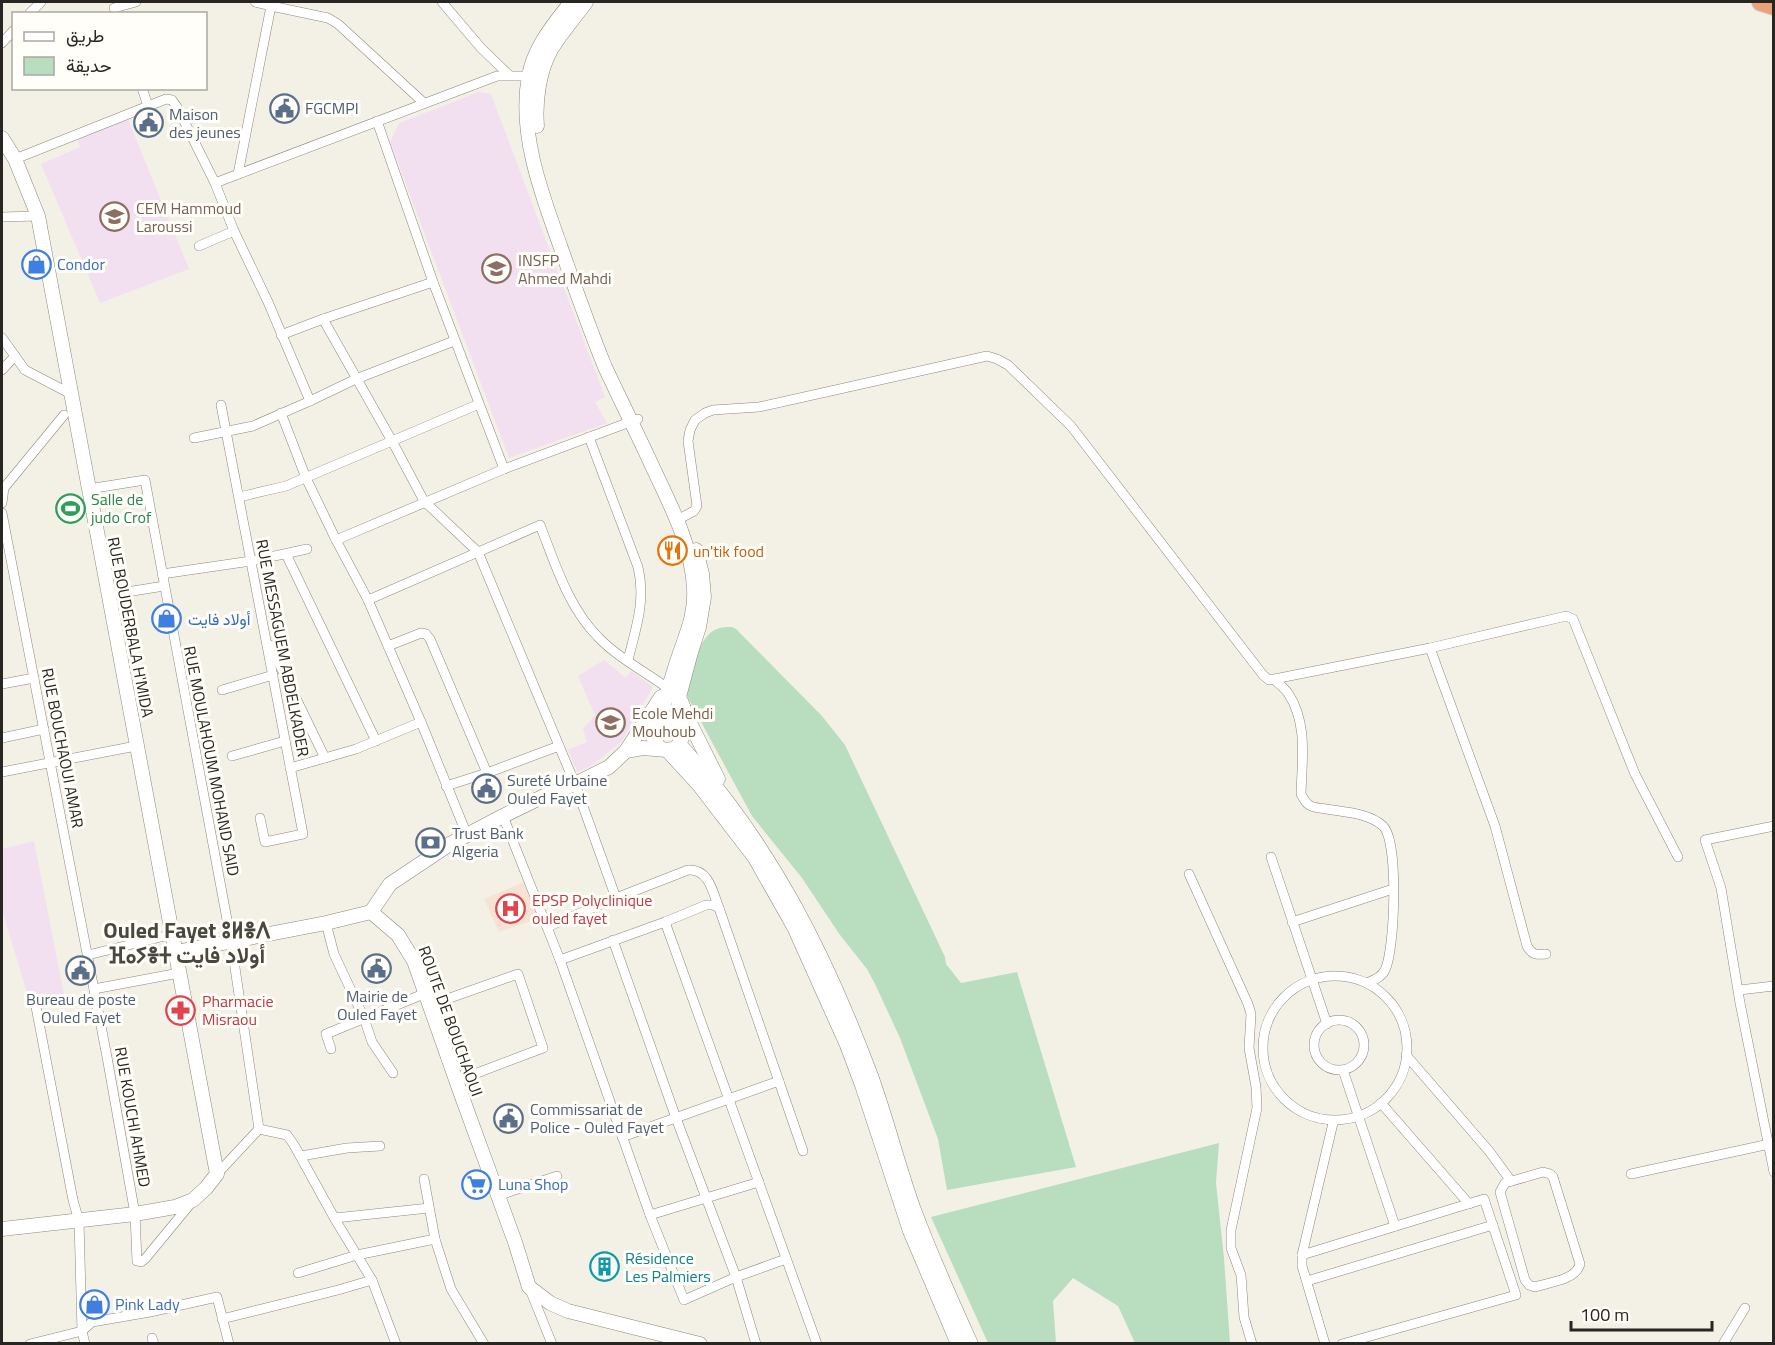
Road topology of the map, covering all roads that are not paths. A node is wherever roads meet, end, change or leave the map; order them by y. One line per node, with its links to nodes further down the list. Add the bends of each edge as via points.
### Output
1 (136, 2): 7 (street)
2 (255, 2): 6 (street)
3 (442, 2): 8 (street)
4 (571, 2): 9 (main road, via 535,57)
5 (586, 2): 9 (main road)
6 (271, 6): 11 (street, via 328,18 338,24); 16 (street)
7 (114, 8)
8 (509, 75): 9 (street); 11 (street, via 496,76)
9 (535, 76): 35 (main road, via 526,102 536,172 606,369)
10 (143, 90): 12 (street)
11 (424, 103): 13 (street)
12 (148, 106): 15 (street); 17 (street, via 172,100)
13 (377, 121): 16 (street); 22 (street)
14 (2, 138): 15 (main road, RUE BOUDERBALA H'MIDA)
15 (15, 159): 18 (main road, RUE BOUDERBALA H'MIDA)
16 (237, 174): 17 (street)
17 (215, 183): 20 (street)
18 (38, 216): 19 (street); 31 (main road, RUE BOUDERBALA H'MIDA)
19 (2, 217)
20 (234, 231): 21 (street); 24 (street)
21 (199, 246)
22 (433, 282): 23 (street); 26 (street)
23 (323, 319): 24 (street); 29 (street)
24 (281, 335): 30 (street)
25 (2, 339): 27 (street)
26 (454, 341): 29 (street); 32 (street)
27 (15, 357): 28 (street); 31 (street, via 25,370)
28 (2, 370)
29 (356, 379): 30 (street); 39 (street)
30 (310, 401): 34 (street)
31 (69, 404): 42 (main road, RUE BOUDERBALA H'MIDA); 45 (street, via 4,488)
32 (479, 404): 39 (street); 40 (street)
33 (221, 405): 36 (street, RUE MESSAGUEM ABDELKADER)
34 (281, 413): 36 (street, via 253,426); 41 (street)
35 (635, 420): 37 (street); 47 (main road)
36 (226, 432): 38 (street); 43 (street, RUE MESSAGUEM ABDELKADER)
37 (589, 436): 40 (street); 61 (street, via 641,579 642,601)
38 (194, 438)
39 (392, 441): 41 (street); 44 (street)
40 (504, 469): 44 (street)
41 (306, 478): 43 (street); 48 (street)
42 (88, 489): 54 (street, RUE MOULAHOUM MOHAND SAID, via 144,480); 56 (main road, RUE BOUDERBALA H'MIDA)
43 (238, 497): 52 (street, RUE MESSAGUEM ABDELKADER)
44 (424, 501): 48 (street); 50 (street)
45 (2, 503)
46 (2, 513): 53 (street, RUE BOUCHAOUI AMAR)
47 (680, 518): 62 (main road, via 694,589 693,615); 65 (street, via 697,506 688,441 695,420 705,413 759,407 987,356 1008,365 1071,426 1263,675); 69 (main road, via 702,574 704,597)
48 (336, 540): 57 (street)
49 (307, 549): 51 (street)
50 (478, 552): 57 (street); 61 (street, via 540,525 578,612 598,637); 78 (street)
51 (286, 554): 52 (street); 76 (street)
52 (251, 561): 54 (street); 58 (street, RUE MESSAGUEM ABDELKADER)
53 (6, 562): 64 (street, RUE BOUCHAOUI AMAR)
54 (162, 574): 55 (street, RUE MOULAHOUM MOHAND SAID)
55 (165, 586): 56 (street); 107 (street, RUE MOULAHOUM MOHAND SAID)
56 (108, 594): 77 (main road, RUE BOUDERBALA H'MIDA)
57 (368, 600): 59 (street)
58 (265, 634): 63 (street, RUE MESSAGUEM ABDELKADER); 82 (street)
59 (388, 646): 70 (street); 86 (street, via 421,633 430,639)
60 (1430, 648): 65 (street); 95 (street, via 1570,617 1635,774); 109 (street, via 1495,826 1527,946 1536,955)
61 (628, 660): 67 (street)
62 (675, 666): 67 (main road); 71 (main road)
63 (273, 675): 68 (street); 75 (street, RUE MESSAGUEM ABDELKADER)
64 (34, 678): 66 (street); 73 (street, RUE BOUCHAOUI AMAR)
65 (1275, 680): 97 (street, via 1294,705 1302,729 1304,800 1315,807 1373,820 1388,831 1394,865)
66 (2, 684)
67 (666, 687): 80 (main road)
68 (222, 690)
69 (679, 696): 72 (main road); 89 (main road)
70 (421, 722): 76 (street); 88 (street)
71 (658, 724): 72 (main road, via 668,720); 79 (main road, via 654,740 660,748); 80 (main road)
72 (677, 724): 79 (main road, via 682,735)
73 (44, 729): 74 (street); 83 (street, RUE BOUCHAOUI AMAR)
74 (2, 738)
75 (285, 741): 81 (street); 84 (street, RUE MESSAGUEM ABDELKADER)
76 (376, 741): 82 (street)
77 (136, 746): 83 (street); 105 (main road, RUE BOUDERBALA H'MIDA)
78 (559, 746): 86 (street); 87 (street)
79 (671, 748): 80 (main road); 89 (main road, via 703,770); 181 (main road, via 755,858 794,927 847,1045 910,1231)
80 (626, 751): 87 (main road, via 609,767)
81 (232, 756)
82 (325, 758): 84 (street)
83 (50, 762): 85 (street); 110 (street, RUE BOUCHAOUI AMAR)
84 (290, 768): 91 (street, RUE MESSAGUEM ABDELKADER, via 303,834 265,842)
85 (2, 772)
86 (487, 773): 88 (street)
87 (575, 784): 90 (main road); 98 (street)
88 (446, 786): 93 (street)
89 (738, 814): 182 (main road, via 795,904 841,1002 872,1078 914,1209)
90 (504, 816): 93 (main road); 104 (street)
91 (261, 818)
92 (1773, 826): 117 (street, via 1705,840 1721,888)
93 (467, 835): 100 (main road, via 390,884)
94 (1271, 857): 102 (street)
95 (1678, 857)
96 (1189, 874): 120 (street)
97 (1393, 889): 102 (street); 114 (street, via 1390,958 1382,975)
98 (616, 898): 99 (street, via 694,870 708,879); 104 (street)
99 (719, 908): 101 (street, via 706,905); 129 (street)
100 (371, 912): 103 (main road); 118 (main road, ROUTE DE BOUCHAOUI, via 398,934 414,961)
101 (665, 922): 106 (street); 130 (street)
102 (1292, 922): 113 (street)
103 (326, 923): 107 (main road); 121 (street, via 334,954)
104 (548, 927): 111 (street)
105 (172, 934): 108 (main road, RUE BOUDERBALA H'MIDA); 110 (street)
106 (613, 940): 111 (street); 133 (street)
107 (231, 941): 108 (main road); 135 (street, RUE MOULAHOUM MOHAND SAID)
108 (176, 952): 112 (main road, RUE BOUDERBALA H'MIDA)
109 (1546, 954)
110 (88, 955): 116 (street, RUE BOUCHAOUI AMAR)
111 (560, 960): 136 (street)
112 (179, 973): 116 (street); 143 (main road, RUE BOUDERBALA H'MIDA)
113 (1311, 979): 114 (street, via 1341,976); 122 (street); 123 (street, via 1284,997 1273,1009)
114 (1367, 983): 125 (street, via 1385,994 1398,1013 1407,1038)
115 (1773, 986): 117 (street)
116 (94, 989): 153 (street, RUE KOUCHI AHMED)
117 (1739, 990): 137 (street)
118 (428, 999): 121 (street); 128 (main road, ROUTE DE BOUCHAOUI); 128 (street, via 518,974 540,1037 543,1048)
119 (36, 1007): 156 (street)
120 (1251, 1014): 123 (street); 183 (street, via 1249,1048 1257,1108 1230,1240 1241,1275 1244,1317)
121 (364, 1018): 124 (street, via 326,1034); 127 (street, via 372,1042)
122 (1327, 1024): 126 (street, via 1316,1037 1318,1059 1332,1069); 126 (street, via 1347,1022 1362,1037 1364,1048 1360,1058)
123 (1265, 1028): 134 (street, via 1261,1056 1282,1098 1302,1112)
124 (331, 1049)
125 (1406, 1055): 131 (street, via 1397,1085); 146 (street)
126 (1343, 1070): 132 (street)
127 (393, 1073)
128 (456, 1081): 148 (main road, ROUTE DE BOUCHAOUI)
129 (779, 1081): 130 (street); 139 (street)
130 (729, 1100): 133 (street); 147 (street)
131 (1381, 1104): 132 (street); 151 (street)
132 (1359, 1117): 134 (street); 158 (street)
133 (676, 1118): 136 (street); 149 (street)
134 (1333, 1123): 162 (street)
135 (259, 1129): 140 (street, via 287,1135); 143 (street)
136 (622, 1137): 154 (street)
137 (1771, 1144): 141 (street); 142 (street)
138 (380, 1146): 140 (street)
139 (803, 1151)
140 (301, 1156): 155 (street)
141 (1773, 1172)
142 (1630, 1173)
143 (217, 1174): 150 (main road)
144 (557, 1176): 148 (street)
145 (424, 1179): 152 (street)
146 (1511, 1181): 146 (street, via 1543,1172 1553,1177 1580,1264 1574,1275 1535,1287 1527,1283 1501,1194 1503,1185)
147 (759, 1182): 149 (street); 163 (street)
148 (498, 1196): 168 (main road, ROUTE DE BOUCHAOUI)
149 (706, 1198): 154 (street); 165 (street)
150 (194, 1200): 153 (main road); 153 (street, RUE KOUCHI AHMED, via 141,1262 137,1261)
151 (1469, 1204): 157 (street, via 1484,1199); 158 (street)
152 (429, 1208): 155 (street); 160 (street)
153 (135, 1214): 156 (main road)
154 (650, 1215): 165 (street, via 684,1300)
155 (335, 1218): 161 (street)
156 (79, 1221): 159 (main road); 171 (street)
157 (1493, 1225): 167 (street); 185 (street, via 1516,1295)
158 (1395, 1226): 162 (street)
159 (2, 1229)
160 (435, 1239): 161 (street); 176 (street, via 452,1289)
161 (357, 1255): 164 (street); 166 (street)
162 (1302, 1255): 167 (street)
163 (786, 1258): 165 (street); 180 (street)
164 (298, 1273)
165 (736, 1277): 179 (street)
166 (372, 1280): 170 (street); 175 (street)
167 (1307, 1281): 184 (street)
168 (529, 1287): 177 (street); 178 (main road, via 567,1311)
169 (1745, 1308): 186 (street)
170 (222, 1319): 171 (street, via 217,1297 92,1322); 174 (street)
171 (82, 1331): 172 (street); 173 (street)
172 (30, 1344)
173 (85, 1344)
174 (229, 1344)
175 (396, 1344)
176 (484, 1344)
177 (552, 1344)
178 (700, 1344)
179 (756, 1344)
180 (817, 1344)
181 (958, 1344)
182 (971, 1344)
183 (1252, 1344)
184 (1325, 1344)
185 (1342, 1344)
186 (1723, 1344)

